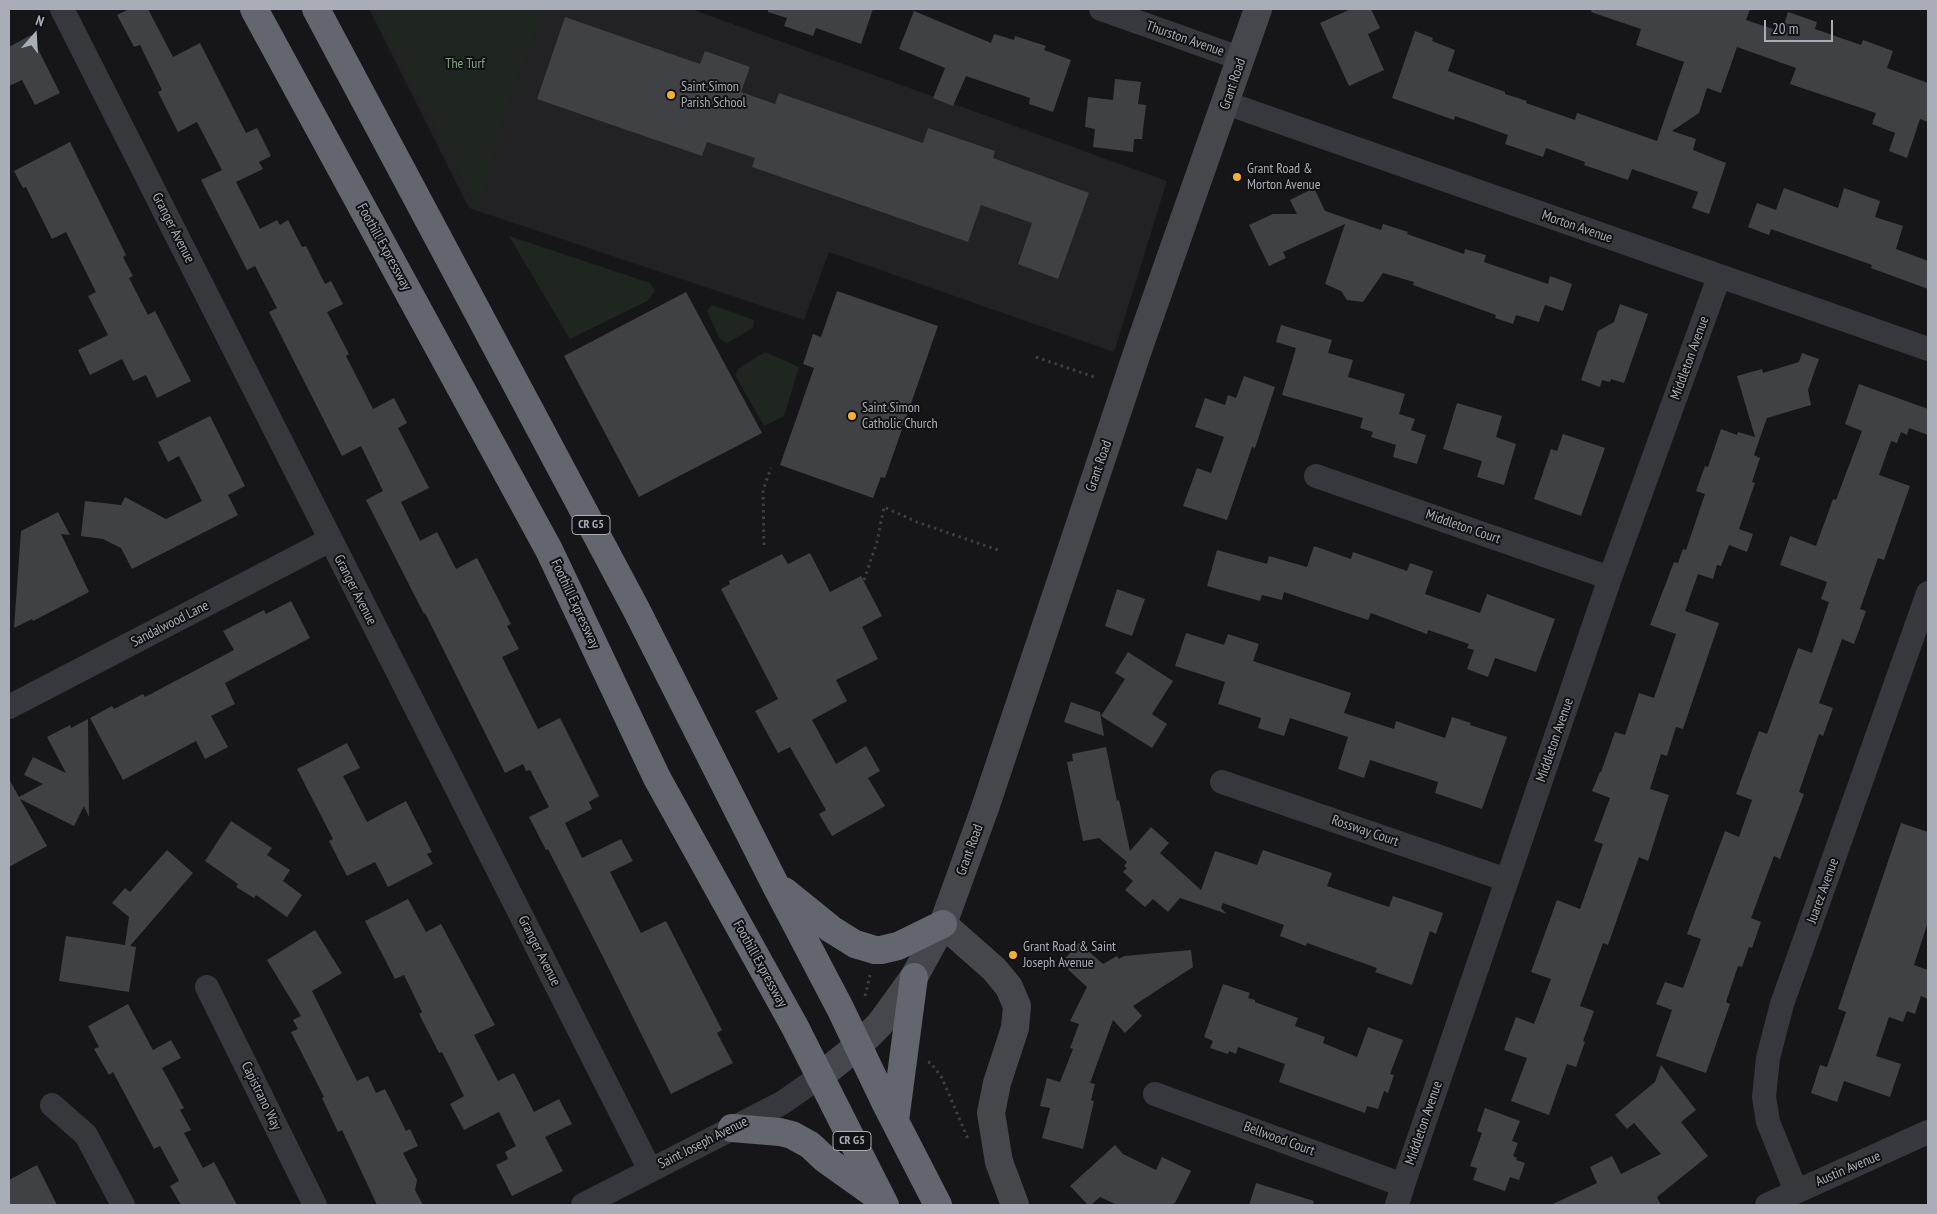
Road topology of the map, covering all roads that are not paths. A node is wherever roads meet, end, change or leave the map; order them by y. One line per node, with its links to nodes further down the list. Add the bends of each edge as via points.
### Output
1 (62, 9): 11 (street, Granger Avenue)
2 (254, 9): 22 (highway, Foothill Expressway / CR G5, via 549,550 657,778)
3 (316, 9): 17 (highway, CR G5, via 636,609)
4 (1101, 9): 6 (street, Thurston Avenue)
5 (1258, 9): 6 (main road, Grant Road)
6 (1242, 59): 7 (main road, Grant Road)
7 (1226, 103): 8 (street, Morton Avenue); 18 (main road, Grant Road, via 1152,310)
8 (1719, 277): 9 (street, Morton Avenue); 12 (street, Middleton Avenue)
9 (1928, 349)
10 (1316, 476): 12 (street, Middleton Court)
11 (330, 540): 14 (street, Sandalwood Lane); 28 (street, Granger Avenue)
12 (1610, 578): 16 (street, Middleton Avenue)
13 (1928, 593): 29 (street, Juarez Avenue, via 1782,1004 1768,1058 1764,1097 1768,1122)
14 (9, 708)
15 (1222, 782): 16 (street, Rossway Court)
16 (1507, 880): 30 (street, Middleton Avenue)
17 (775, 884): 18 (highway, via 831,929 855,944 875,950 898,946); 21 (highway, CR G5)
18 (943, 924): 19 (main road, Grant Road); 36 (main road, via 994,969 1009,987 1017,1006 991,1113 998,1162)
19 (914, 977): 21 (main road, Grant Road, via 880,1024); 25 (highway)
20 (207, 987): 33 (street, Capistrano Way)
21 (859, 1045): 22 (main road, Grant Road); 25 (highway, CR G5)
22 (820, 1077): 26 (street, Saint Joseph Avenue, via 782,1103); 31 (highway, Foothill Expressway / CR G5)
23 (1155, 1094): 30 (street, Bellwood Court)
24 (52, 1105): 32 (street, via 86,1134)
25 (895, 1121): 35 (highway, CR G5)
26 (732, 1128): 28 (street, Saint Joseph Avenue); 31 (highway, via 792,1135 810,1145)
27 (1928, 1132): 29 (street, Austin Avenue)
28 (650, 1170): 34 (street, Saint Joseph Avenue)
29 (1796, 1191): 37 (street, Austin Avenue)
30 (1400, 1195)
31 (883, 1202)
32 (123, 1205)
33 (314, 1205)
34 (584, 1205)
35 (938, 1205)
36 (1015, 1205)
37 (1766, 1205)

